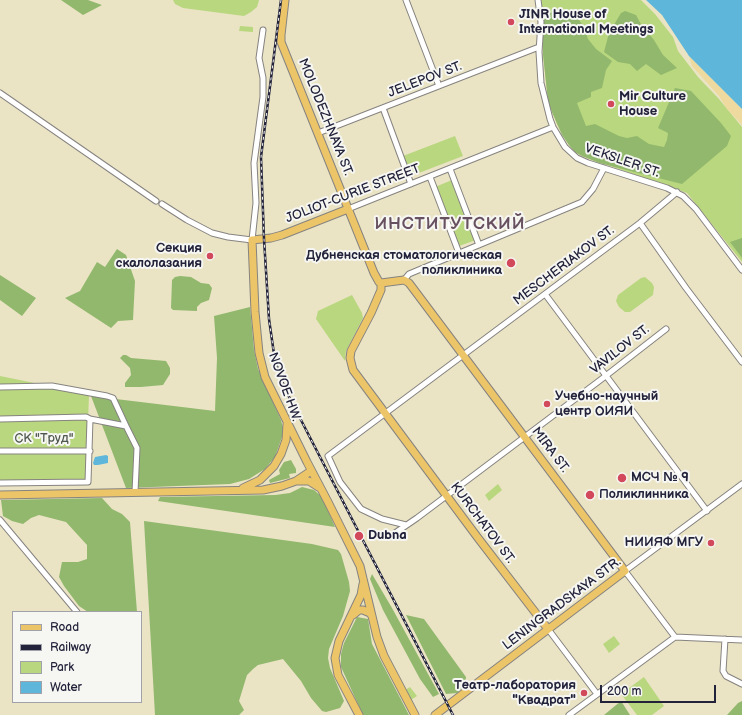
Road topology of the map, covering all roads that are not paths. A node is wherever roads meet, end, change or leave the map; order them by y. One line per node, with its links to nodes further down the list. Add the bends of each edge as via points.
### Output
1 (285, 0): 10 (main road, MOLODEZHNAYA ST., via 282,42)
2 (406, 0): 6 (street)
3 (538, 0): 5 (street, VEKSLER ST., via 541,22)
4 (263, 30): 20 (street, via 259,58 263,97 254,163 256,203)
5 (539, 47): 6 (street, JELEPOV ST.); 9 (street, VEKSLER ST., via 541,83)
6 (439, 86): 8 (street, JELEPOV ST.)
7 (0, 92): 16 (street)
8 (383, 108): 10 (street, JELEPOV ST.); 14 (street)
9 (553, 127): 11 (street, VEKSLER ST., via 571,154); 12 (street, JOLIOT-CURIE STREET)
10 (318, 133): 18 (main road, MOLODEZHNAYA ST.)
11 (604, 168): 15 (street, VEKSLER ST.); 21 (street, via 593,189 582,202)
12 (450, 169): 13 (street, JOLIOT-CURIE STREET); 21 (street)
13 (430, 177): 14 (street, JOLIOT-CURIE STREET); 22 (street)
14 (411, 184): 18 (street, JOLIOT-CURIE STREET)
15 (677, 192): 19 (street, MESCHERIAKOV ST.); 23 (street, VEKSLER ST., via 690,202)
16 (156, 201)
17 (162, 204): 20 (street, JOLIOT-CURIE STREET, via 212,233)
18 (348, 209): 20 (main road, JOLIOT-CURIE STREET, via 271,238); 25 (main road, MOLODEZHNAYA ST., via 374,273)
19 (640, 223): 26 (street, MESCHERIAKOV ST.); 29 (street)
20 (252, 240): 35 (main road, NOVOE HW., via 259,354 265,377)
21 (479, 244): 22 (street)
22 (459, 253): 24 (street, via 409,274)
23 (742, 270)
24 (404, 280): 25 (main road); 28 (main road, MIRA ST., via 410,282)
25 (381, 283): 32 (main road, KURCHATOV ST., via 381,290 352,351 351,363 362,384)
26 (545, 294): 28 (street, MESCHERIAKOV ST.); 30 (street)
27 (666, 329): 30 (street, VAVILOV ST.)
28 (463, 355): 32 (street, MESCHERIAKOV ST.); 37 (main road, MIRA ST.)
29 (742, 362)
30 (606, 376): 37 (street, VAVILOV ST.); 53 (street)
31 (0, 387): 36 (street, via 52,386 107,396 113,398)
32 (385, 414): 52 (main road, KURCHATOV ST.); 55 (street, MESCHERIAKOV ST., via 328,456 340,482 361,509 382,519)
33 (0, 419): 34 (street)
34 (90, 419): 36 (street); 41 (street)
35 (287, 422): 38 (main road); 39 (main road, NOVOE HW.)
36 (126, 426): 50 (street, via 136,448)
37 (525, 436): 52 (street, VAVILOV ST.); 57 (main road, MIRA ST.)
38 (296, 439): 39 (main road, via 291,439); 42 (main road)
39 (285, 444): 43 (main road, NOVOE HW., via 274,466)
40 (0, 451): 41 (street)
41 (90, 451): 45 (street, via 88,482)
42 (311, 470): 44 (main road, NOVOE HW.); 47 (main road)
43 (260, 480): 48 (main road, NOVOE HW.); 49 (main road, via 259,487)
44 (296, 481): 47 (main road, NOVOE HW., via 309,481); 49 (main road, NOVOE HW.)
45 (0, 483)
46 (742, 484): 53 (street, LENINGRADSKAYA STR.)
47 (321, 489): 58 (main road, via 360,566)
48 (233, 490): 49 (main road, NOVOE HW.); 50 (main road, NOVOE HW.)
49 (263, 490)
50 (135, 492): 51 (main road, NOVOE HW.)
51 (0, 495)
52 (446, 496): 55 (street, VAVILOV ST.); 62 (main road, KURCHATOV ST.)
53 (707, 511): 57 (street, LENINGRADSKAYA STR.)
54 (0, 520): 59 (street)
55 (406, 525): 56 (street, VAVILOV ST.)
56 (395, 532)
57 (625, 571): 62 (main road, LENINGRADSKAYA STR.); 63 (street, MIRA ST.)
58 (364, 580): 60 (main road); 61 (main road, via 361,595)
59 (76, 611)
60 (372, 616): 61 (main road, via 367,610 360,610); 69 (main road, via 384,656)
61 (348, 622): 68 (main road, via 336,648 334,663)
62 (548, 629): 67 (street, KURCHATOV ST.); 70 (main road, LENINGRADSKAYA STR.)
63 (675, 637): 64 (street); 67 (street)
64 (725, 639): 65 (street); 66 (street, via 723,671 726,676)
65 (742, 640)
66 (742, 684)
67 (597, 694): 71 (street)
68 (359, 715)
69 (415, 715)
70 (436, 715)
71 (569, 715)

